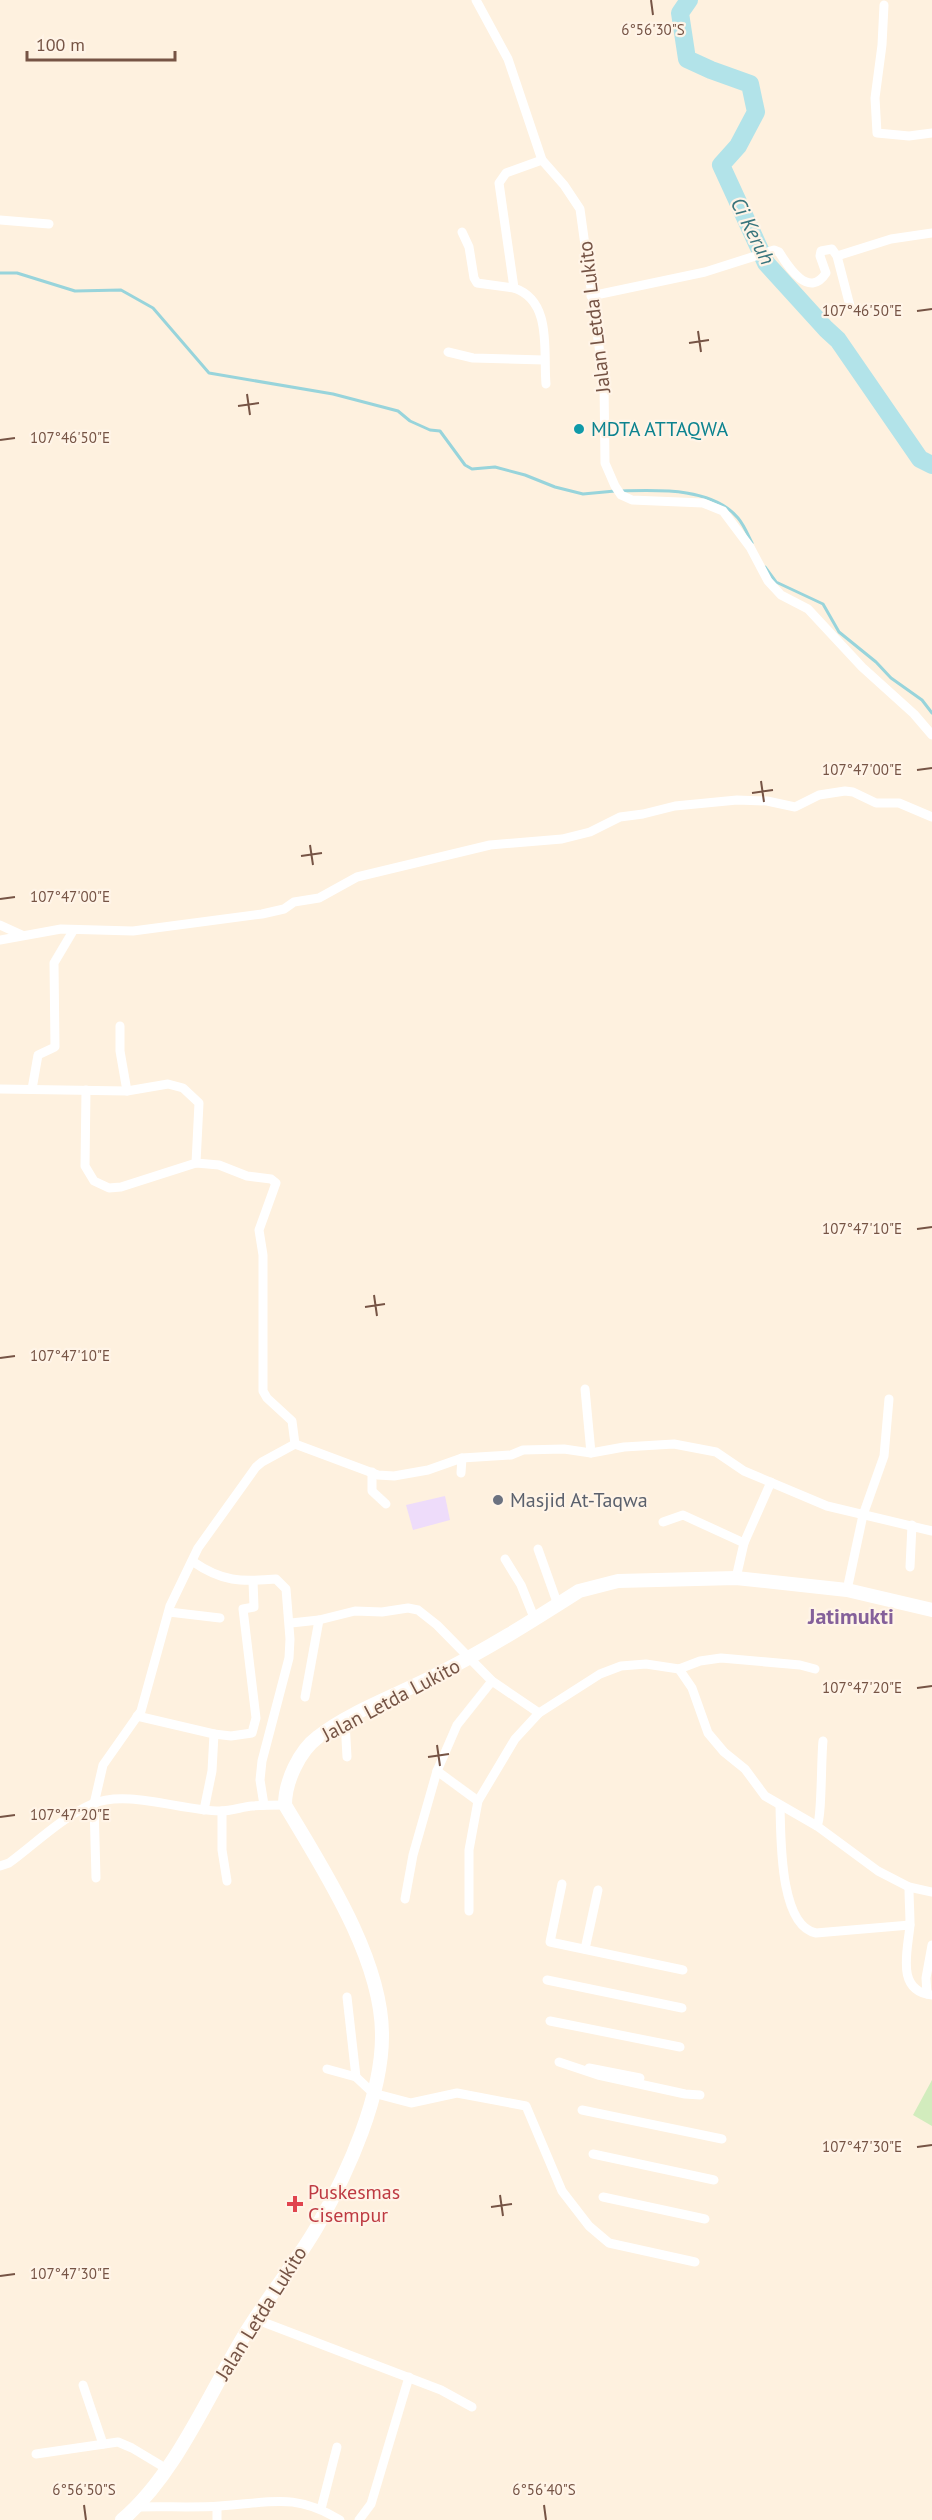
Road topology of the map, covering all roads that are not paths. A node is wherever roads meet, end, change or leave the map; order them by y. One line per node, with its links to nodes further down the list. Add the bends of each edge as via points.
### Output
1 (476, 0): 4 (street, Jalan Letda Lukito, via 508,58)
2 (884, 5): 3 (street, via 875,98 877,133)
3 (932, 133)
4 (542, 160): 10 (street, via 506,173 499,183); 11 (street, Jalan Letda Lukito, via 580,210)
5 (0, 220): 6 (street)
6 (49, 224)
7 (462, 232): 10 (street, via 477,284)
8 (932, 233): 9 (street, via 891,239)
9 (837, 256): 11 (street, via 832,249 821,251 826,273 811,285 797,276 779,252 767,252 705,272); 12 (street)
10 (514, 288): 14 (street, via 538,305)
11 (591, 296): 16 (street, Jalan Letda Lukito, via 603,383 606,463 621,495 632,500 703,503 723,511 781,595 808,609)
12 (850, 306)
13 (448, 352): 14 (street, via 473,358)
14 (544, 360): 15 (street)
15 (546, 384)
16 (932, 735)
17 (932, 817): 19 (street, via 899,803 876,803 845,791 819,795 795,807 737,800 685,804 620,817 590,832 562,839 490,844 357,877 319,898 294,902 284,909 133,931)
18 (0, 925): 20 (street)
19 (73, 931): 20 (street); 24 (street, via 54,963 55,1047 38,1055)
20 (22, 934): 21 (street)
21 (0, 940)
22 (120, 1026): 26 (street)
23 (0, 1089): 24 (street)
24 (32, 1089): 25 (street)
25 (86, 1090): 26 (street); 27 (street, via 85,1166 94,1181 109,1188 122,1187)
26 (127, 1091): 27 (street, via 168,1084 193,1096 199,1103)
27 (196, 1163): 30 (street, via 219,1165 276,1183 259,1230 263,1255 263,1391 292,1421)
28 (585, 1389): 31 (street)
29 (889, 1399): 37 (street, via 884,1456)
30 (295, 1444): 33 (street); 44 (street, via 256,1467)
31 (591, 1453): 32 (street, via 547,1449); 35 (street, via 674,1444 716,1452 744,1471)
32 (462, 1458): 33 (street, via 414,1473 394,1476); 34 (street)
33 (372, 1472): 36 (street, via 372,1491)
34 (461, 1473)
35 (771, 1482): 37 (street, via 826,1506); 41 (street)
36 (386, 1504)
37 (863, 1515): 39 (street); 48 (street)
38 (663, 1522): 41 (street, via 683,1515)
39 (912, 1525): 40 (street); 45 (street)
40 (932, 1531)
41 (744, 1543): 46 (street)
42 (538, 1549): 49 (street)
43 (504, 1559): 54 (street, via 521,1585)
44 (192, 1561): 47 (street, via 221,1578); 51 (street)
45 (910, 1567)
46 (736, 1578): 48 (street, Jalan Letda Lukito); 49 (street, Jalan Letda Lukito, via 618,1581 591,1587)
47 (254, 1581): 55 (street, via 276,1579 286,1588); 64 (street, via 254,1607 243,1609 256,1718 252,1733)
48 (847, 1590): 50 (street, Jalan Letda Lukito)
49 (558, 1605): 54 (street, Jalan Letda Lukito)
50 (932, 1610)
51 (169, 1612): 52 (street); 62 (street)
52 (220, 1618)
53 (319, 1620): 55 (street); 56 (street, via 355,1611 418,1610); 60 (street)
54 (535, 1620): 56 (street, Jalan Letda Lukito)
55 (291, 1623): 71 (street, via 289,1658 262,1761)
56 (469, 1659): 59 (street); 63 (street, Jalan Letda Lukito)
57 (679, 1669): 58 (street, via 721,1658); 61 (street, via 646,1664 621,1666 600,1674); 72 (street, via 692,1688 708,1733 745,1768 765,1796)
58 (815, 1669)
59 (492, 1681): 61 (street); 67 (street, via 457,1725)
60 (305, 1697)
61 (538, 1713): 68 (street, via 515,1739)
62 (137, 1716): 64 (street); 69 (street, via 103,1765)
63 (345, 1720): 66 (street); 70 (street, Jalan Letda Lukito, via 318,1736 304,1751 285,1794)
64 (214, 1734): 73 (street)
65 (823, 1742): 75 (street)
66 (347, 1758)
67 (437, 1771): 68 (street); 83 (street)
68 (478, 1801): 84 (street, via 469,1851)
69 (94, 1804): 73 (street, via 123,1799); 76 (street); 77 (street)
70 (285, 1805): 71 (street); 99 (street, Jalan Letda Lukito, via 349,1915 377,1997 382,2032)
71 (264, 1806): 74 (street)
72 (780, 1806): 75 (street); 85 (street, via 788,1894 797,1920 805,1928 816,1933)
73 (204, 1810): 74 (street)
74 (222, 1811): 78 (street)
75 (817, 1826): 80 (street)
76 (0, 1866)
77 (96, 1878)
78 (227, 1881)
79 (562, 1884): 87 (street, via 550,1942)
80 (909, 1887): 82 (street); 85 (street)
81 (598, 1890): 87 (street)
82 (932, 1892)
83 (405, 1899)
84 (470, 1911)
85 (910, 1925): 90 (street, via 908,1980 914,1988)
86 (932, 1945): 90 (street, via 926,1978)
87 (585, 1949): 88 (street)
88 (684, 1970)
89 (547, 1980): 92 (street)
90 (930, 1995)
91 (347, 1997): 98 (street)
92 (682, 2007)
93 (550, 2021): 94 (street)
94 (680, 2047)
95 (559, 2062): 96 (street)
96 (579, 2067): 96 (street, via 600,2068 686,2088 700,2095 598,2075)
97 (327, 2069): 98 (street)
98 (356, 2077): 99 (street)
99 (373, 2093): 106 (street, via 411,2103 457,2092 526,2106 562,2192 589,2226 609,2243); 107 (street, Jalan Letda Lukito, via 359,2142 318,2225)
100 (582, 2110): 101 (street)
101 (722, 2139)
102 (593, 2154): 103 (street)
103 (714, 2180)
104 (603, 2198): 105 (street)
105 (705, 2219)
106 (695, 2262)
107 (255, 2319): 108 (street); 114 (street, Jalan Letda Lukito)
108 (409, 2377): 110 (street); 120 (street, via 371,2504)
109 (83, 2385): 111 (street)
110 (472, 2407)
111 (103, 2444): 113 (street); 114 (street, via 122,2443)
112 (337, 2447): 116 (street)
113 (36, 2454)
114 (167, 2469): 117 (street, Jalan Letda Lukito)
115 (217, 2507): 116 (street, via 278,2500); 117 (street); 118 (street)
116 (321, 2509): 119 (street)
117 (129, 2516)
118 (217, 2520)
119 (340, 2520)
120 (359, 2520)

